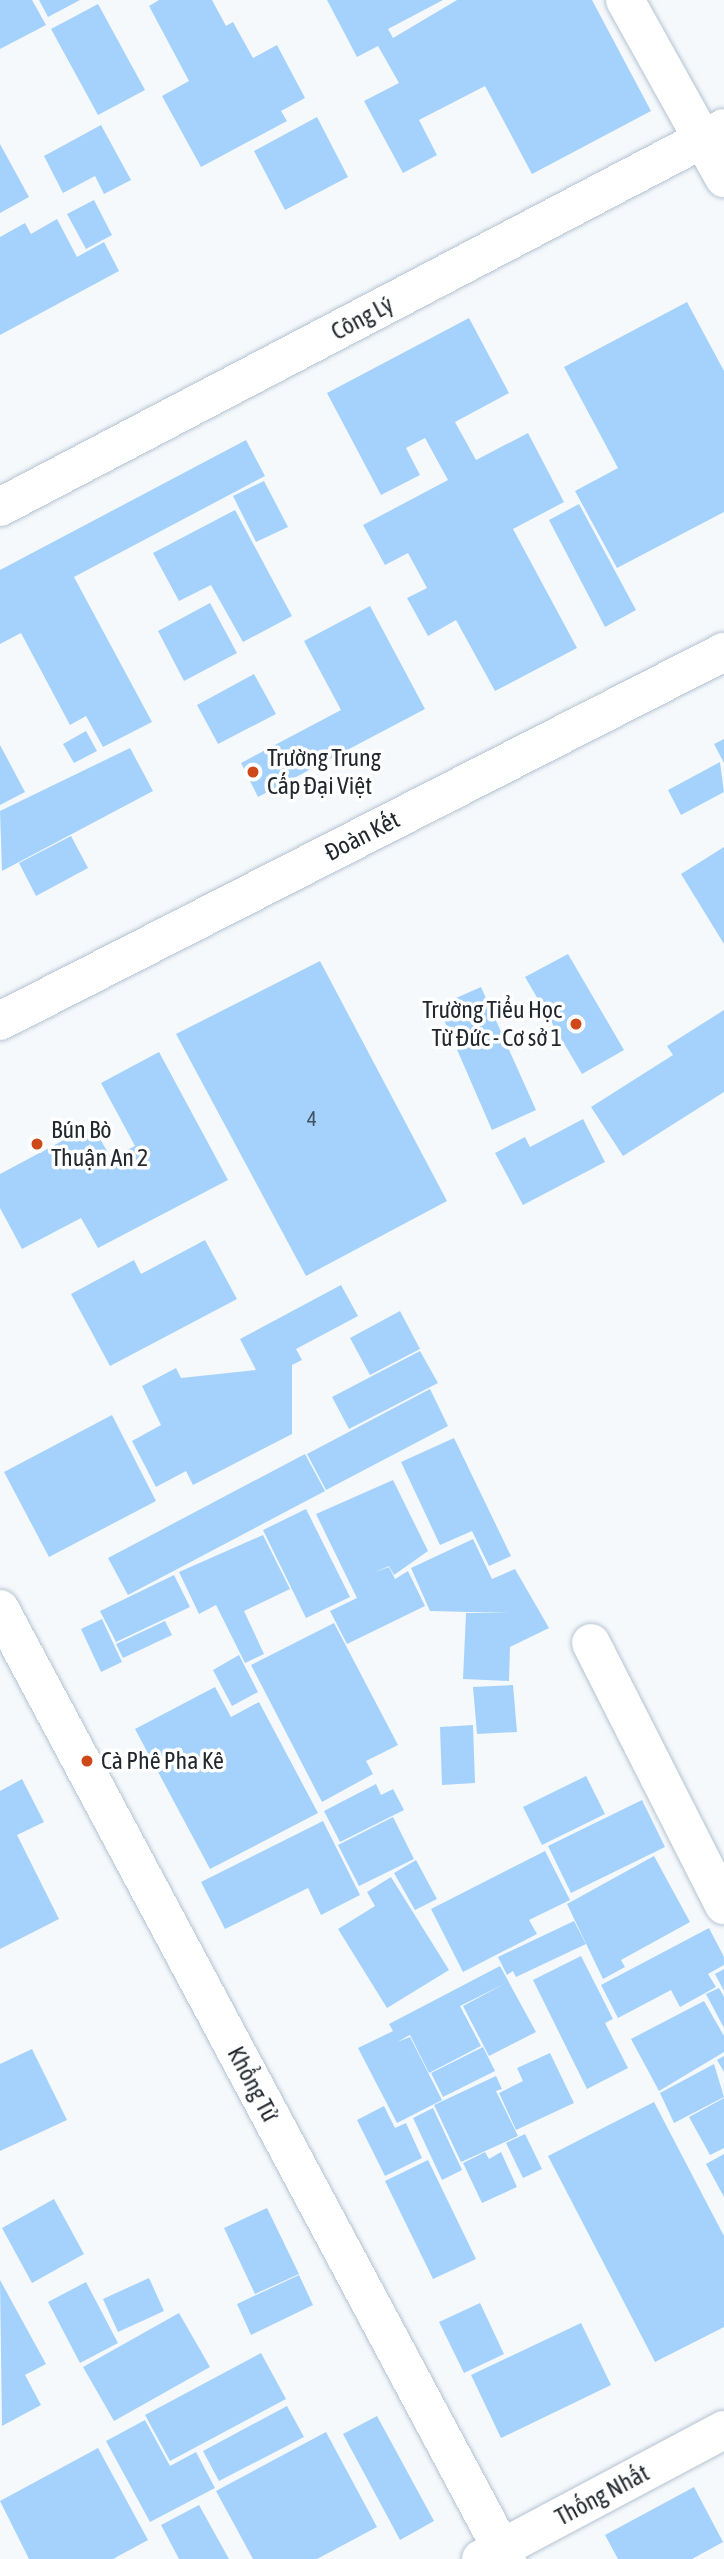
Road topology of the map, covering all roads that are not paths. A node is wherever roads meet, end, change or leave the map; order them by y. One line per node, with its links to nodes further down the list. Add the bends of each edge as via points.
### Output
1 (625, 0): 2 (street)
2 (713, 134): 3 (street); 4 (street, Công Lý)
3 (724, 178)
4 (0, 508)
5 (724, 652): 6 (street, Đoàn Kết)
6 (0, 1021)
7 (0, 1610): 11 (street, Khổng Tử)
8 (591, 1643): 9 (street)
9 (724, 1905)
10 (724, 2430): 11 (street, Thống Nhất)
11 (496, 2555)

